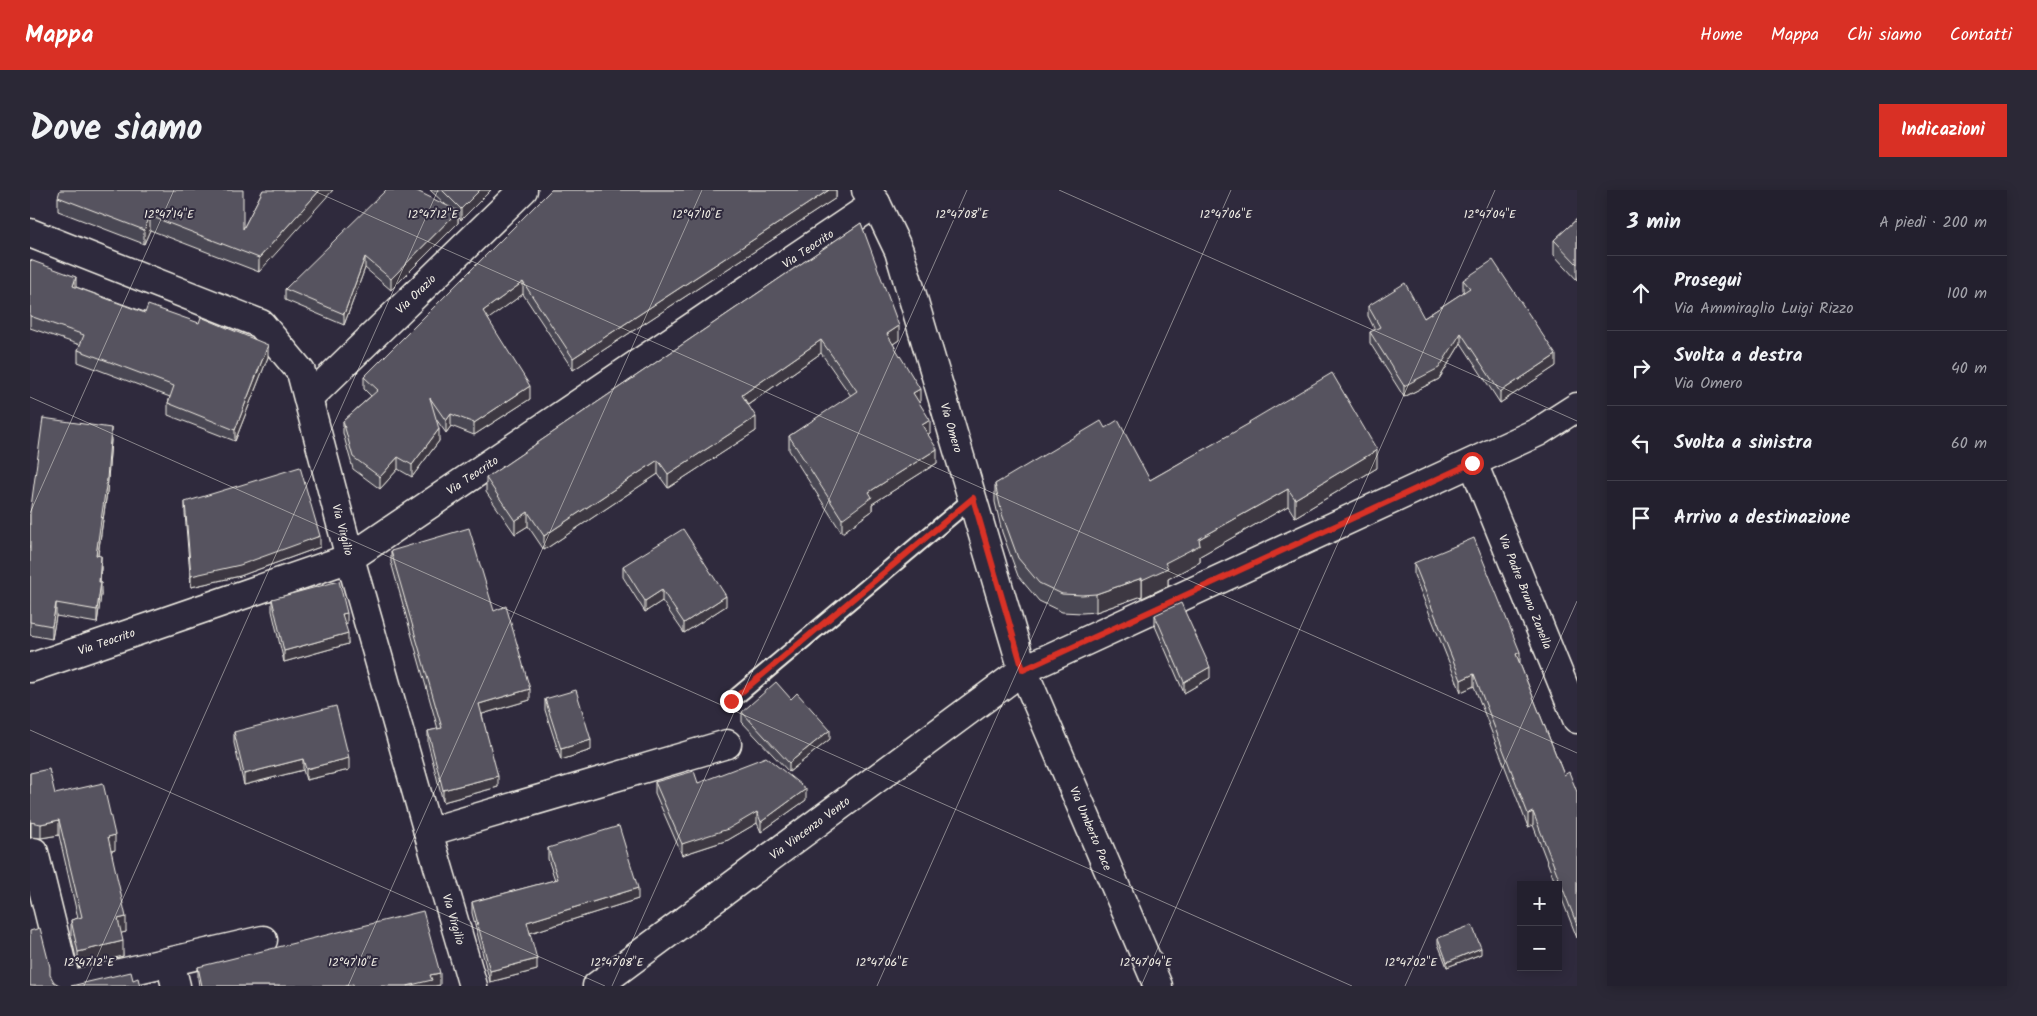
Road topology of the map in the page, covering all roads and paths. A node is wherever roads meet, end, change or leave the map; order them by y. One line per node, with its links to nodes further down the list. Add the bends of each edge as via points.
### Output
1 (523, 190): 4 (street, Via Orazio)
2 (871, 196): 7 (street, Via Omero, via 899,251); 8 (street, Via Teocrito)
3 (30, 234): 4 (street, Via Virgilio, via 261,324 301,372)
4 (309, 398): 8 (street, Via Virgilio)
5 (1577, 407): 6 (street, Via Vincenzo Vento, via 1538,432)
6 (1472, 463): 10 (street, Via Vincenzo Vento); 12 (street, Via Padre Bruno Zanella)
7 (973, 498): 10 (street, Via Omero); 11 (lane)
8 (350, 558): 9 (street, Via Teocrito); 14 (street, Via Virgilio)
9 (30, 668)
10 (1023, 670): 20 (street, Via Vincenzo Vento); 21 (street, Via Umberto Pace)
11 (731, 701)
12 (1577, 719)
13 (726, 744): 14 (street)
14 (428, 832): 19 (street, Via Virgilio)
15 (34, 852): 18 (street)
16 (263, 940): 17 (street)
17 (173, 974): 18 (street)
18 (66, 986)
19 (473, 986)
20 (597, 986)
21 (1158, 986)

